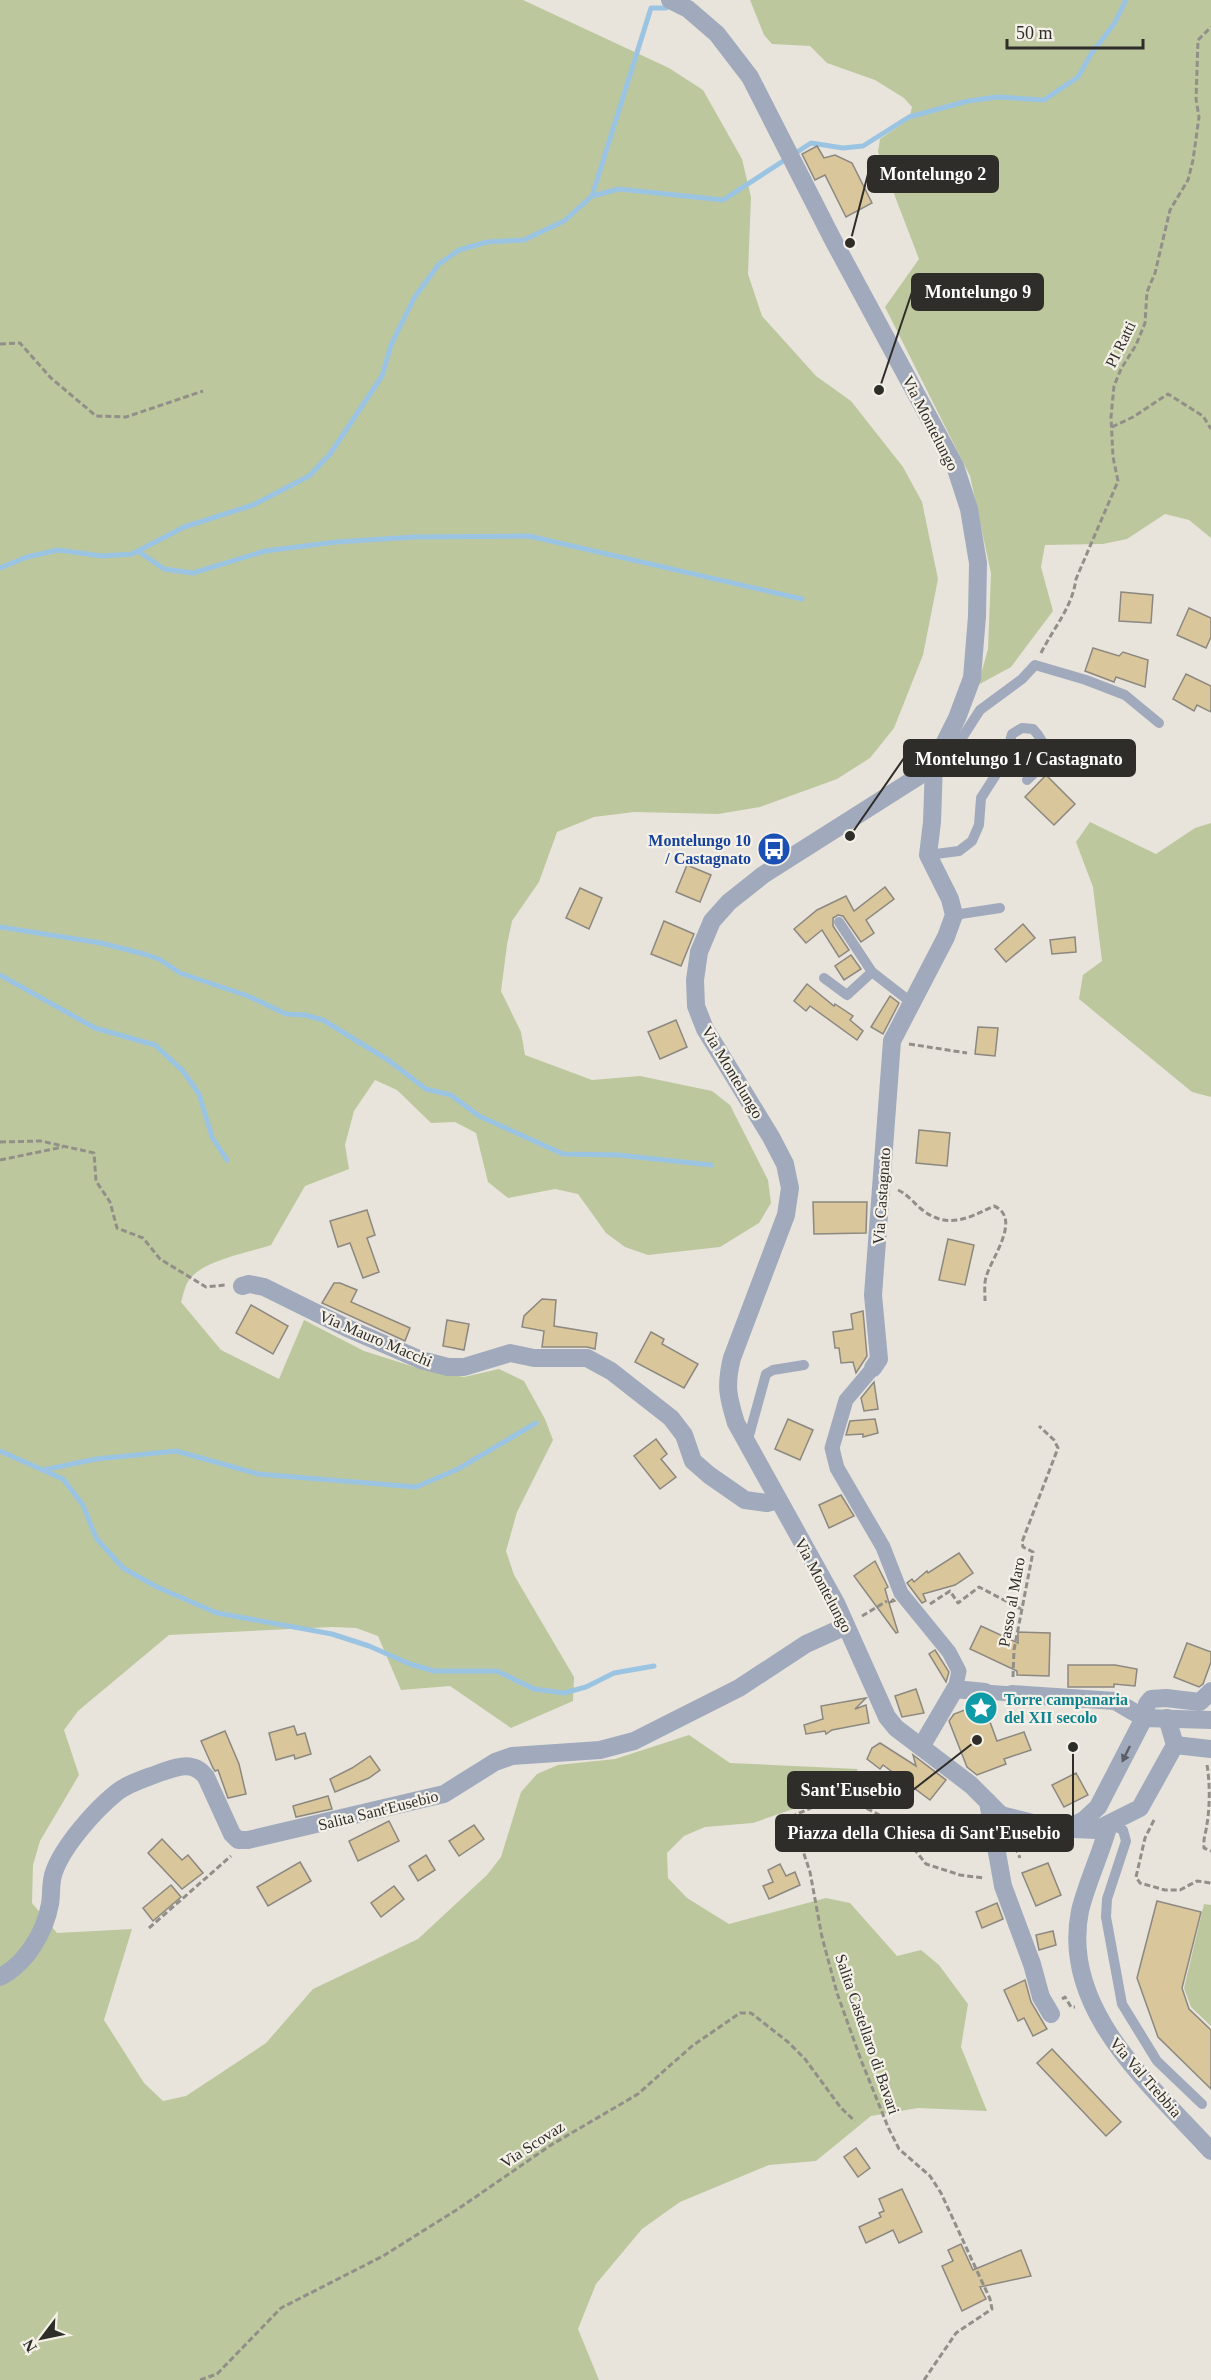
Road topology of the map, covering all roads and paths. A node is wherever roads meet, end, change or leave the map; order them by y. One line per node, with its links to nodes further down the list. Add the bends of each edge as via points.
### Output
1 (670, 0): 9 (street, Via Montelungo, via 688,9 717,34 750,76 955,466 969,509 978,562 977,616 972,678)
2 (1211, 27): 5 (path, PI Ratti, via 1198,40 1199,117 1188,180 1170,210 1147,292 1145,322 1114,386)
3 (0, 344): 4 (path, via 20,343 51,378 96,416 126,417)
4 (202, 391)
5 (1112, 427): 6 (path, via 1168,394 1203,416); 7 (path, PI Ratti, via 1118,481 1076,579 1065,615)
6 (1211, 429)
7 (1035, 665): 8 (lane, via 1125,695); 9 (lane, Via Montelungo, via 980,710 951,755)
8 (1159, 723)
9 (934, 764): 11 (street); 29 (street, Via Montelungo, via 763,874 712,921 699,952 696,1006 705,1029 785,1164 790,1188 786,1215 727,1379 736,1423)
10 (1027, 780): 11 (lane, via 1041,767 1046,753 1042,738 1033,729 1022,728 1012,734 1004,762 981,798 979,825 972,841 958,851)
11 (928, 855): 13 (street, via 950,898)
12 (1000, 908): 13 (lane)
13 (954, 915): 17 (street, Via Castagnato)
14 (839, 922): 15 (lane)
15 (872, 972): 16 (lane, via 847,995); 17 (lane)
16 (824, 978)
17 (912, 1003): 18 (street, Via Castagnato)
18 (892, 1041): 19 (path); 23 (street, Via Castagnato)
19 (967, 1053)
20 (0, 1142): 21 (path, via 41,1141)
21 (65, 1146): 22 (path); 24 (path, via 94,1153 96,1181 110,1202 117,1228 143,1238 160,1259 206,1287)
22 (0, 1160)
23 (882, 1188): 25 (path, via 904,1193 922,1210 948,1222 994,1206 1002,1209 1006,1227 986,1279); 27 (street, Via Castagnato, via 873,1295 879,1359)
24 (242, 1286): 30 (street, Via Mauro Macchi, via 264,1287 379,1342 448,1367 464,1367 510,1353 534,1358 586,1358 611,1371 671,1418 684,1435 693,1461 708,1475 745,1500)
25 (985, 1301)
26 (804, 1365): 29 (lane, via 766,1374)
27 (873, 1368): 31 (street, Via Castagnato, via 846,1400 832,1448 837,1468 884,1547)
28 (1039, 1426): 32 (path, Passo al Maro, via 1058,1448 1022,1542 1023,1547 1033,1552)
29 (747, 1444): 30 (street, Via Montelungo)
30 (778, 1500): 34 (street, Via Montelungo)
31 (901, 1593): 33 (street, Via Castagnato); 34 (path)
32 (1021, 1609): 33 (path, via 979,1587 958,1603 950,1591); 38 (path, Passo al Maro)
33 (915, 1613): 35 (street, Via Castagnato, via 949,1652 959,1671)
34 (846, 1626): 43 (street, Via Montelungo, via 887,1717); 50 (street, Salita Sant'Eusebio, via 806,1644 739,1688 634,1741 600,1750 513,1756 495,1762 444,1794)
35 (955, 1689): 37 (street); 43 (street)
36 (1211, 1691): 39 (street, via 1200,1701 1151,1700)
37 (985, 1692): 38 (street)
38 (1012, 1694): 39 (street, via 1115,1701)
39 (1144, 1718): 40 (street); 45 (street, one-way to 45)
40 (1172, 1718): 41 (street); 42 (street)
41 (1211, 1720)
42 (1175, 1745): 44 (street); 48 (street, via 1140,1808)
43 (921, 1747): 46 (street)
44 (1208, 1749): 51 (path, via 1208,1825 1203,1837 1204,1848)
45 (1108, 1790): 48 (street, Via Val Trebbia); 49 (street, via 1093,1813)
46 (988, 1802): 49 (street, via 1001,1815 1037,1826); 52 (street)
47 (1153, 1815): 53 (path, via 1136,1877 1140,1883 1165,1890 1180,1890 1197,1881)
48 (1109, 1824): 49 (street, via 1096,1830); 57 (street, Via Val Trebbia, via 1080,1912 1077,1949 1085,1984); 58 (lane, via 1123,1830 1126,1841 1107,1899 1106,1917 1122,2004 1157,2061)
49 (1068, 1828)
50 (248, 1840): 54 (path); 55 (street, via 238,1840 232,1834 206,1777 192,1766 172,1768 117,1792 68,1846 53,1875 50,1906 31,1950)
51 (1211, 1851)
52 (998, 1860): 56 (street, via 1003,1886 1041,1997); 62 (path, Salita Castellaro di Bavari, via 984,1878 941,1870 926,1864 893,1822 838,1799 795,1815 790,1825 810,1872 837,1993 888,2127 899,2149 924,2170 941,2193 990,2299 992,2309 957,2333)
53 (1211, 1883)
54 (149, 1928)
55 (0, 1977)
56 (1056, 2010): 57 (path, via 1065,1997 1080,2014)
57 (1101, 2024): 60 (street, Via Val Trebbia, via 1120,2051)
58 (1202, 2104)
59 (855, 2121): 61 (path, Via Scovaz, via 788,2042 751,2013 740,2013 692,2046 639,2094 550,2145 383,2256 280,2308 217,2374)
60 (1211, 2151)
61 (200, 2380)
62 (924, 2380)

